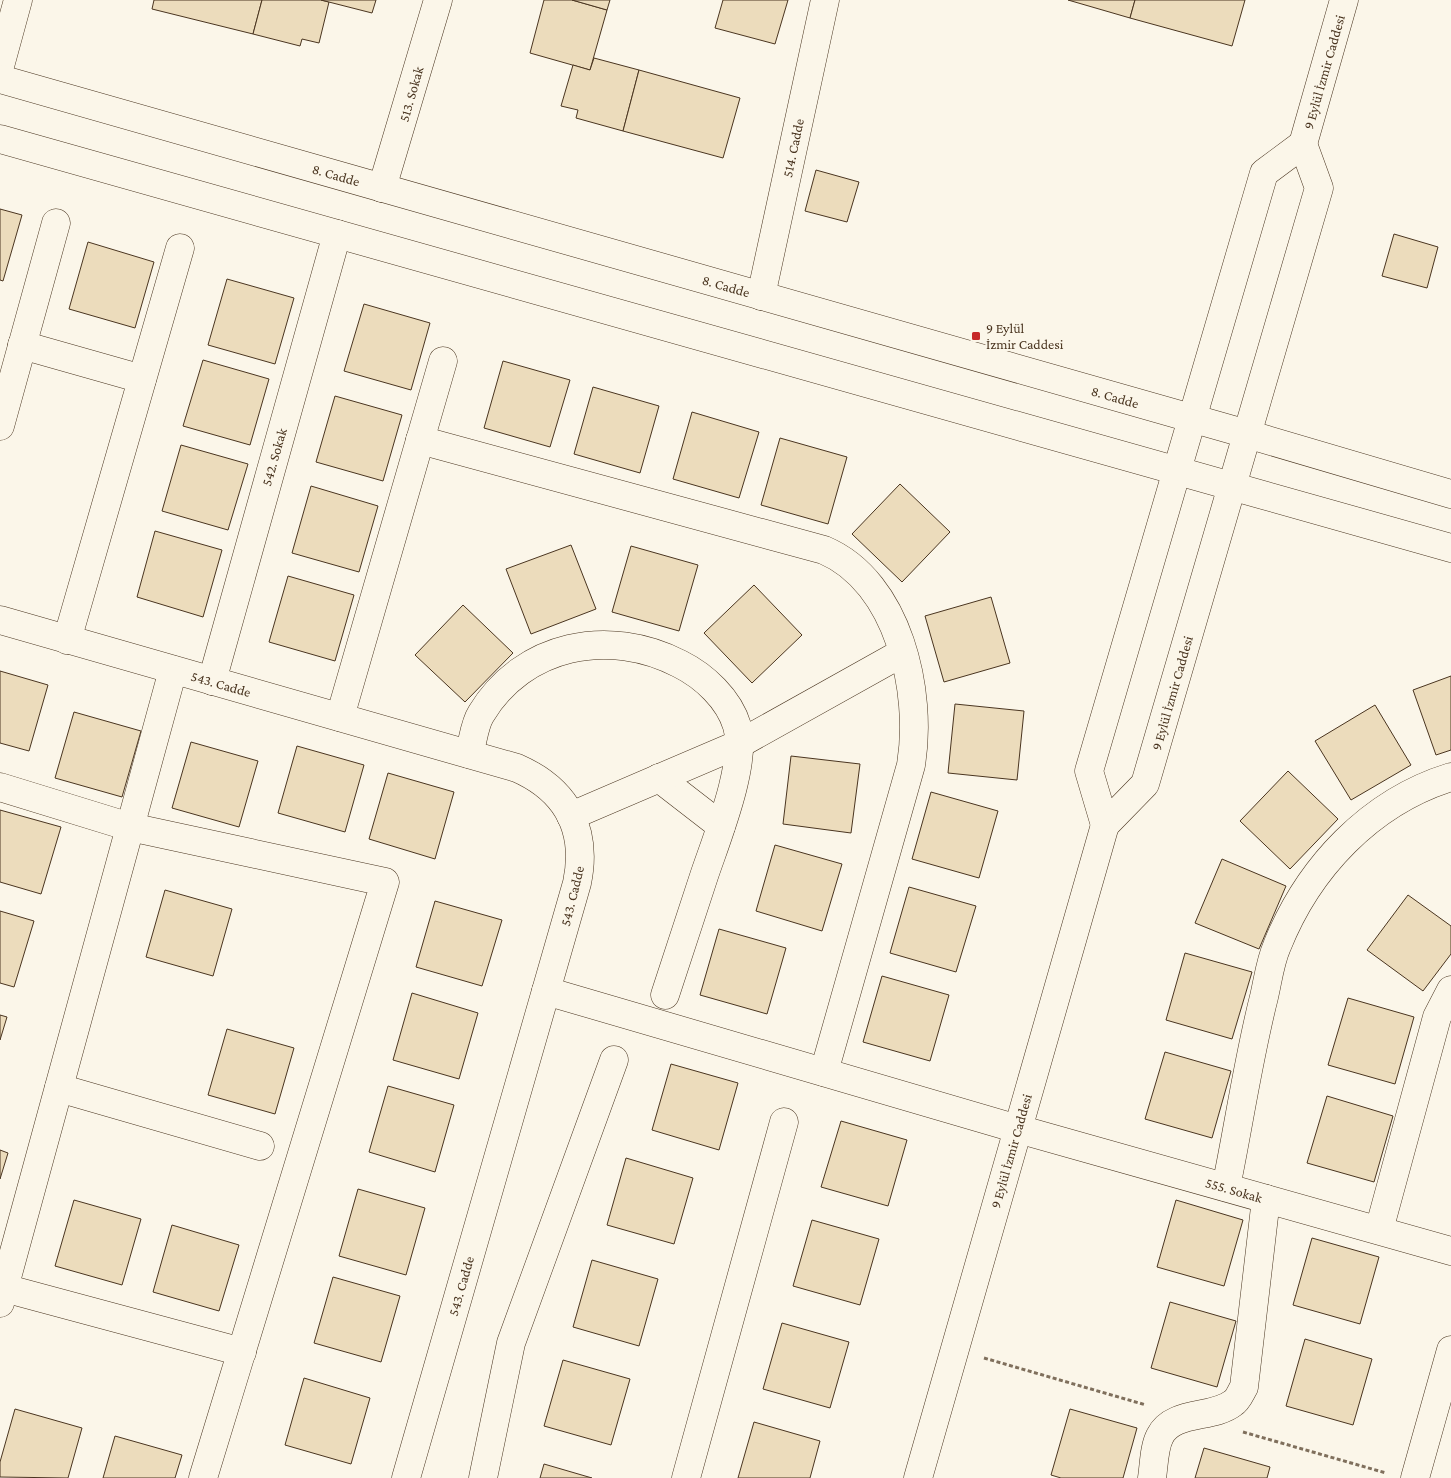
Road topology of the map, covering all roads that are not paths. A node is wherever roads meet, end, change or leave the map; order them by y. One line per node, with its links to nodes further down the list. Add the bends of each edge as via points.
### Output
1 (18, 0): 5 (street)
2 (438, 0): 9 (street, 513. Sokak)
3 (825, 0): 13 (street, 514. Cadde)
4 (1344, 0): 8 (street, 9 Eylül İzmir Caddesi)
5 (0, 66)
6 (0, 79): 9 (street, 8. Cadde)
7 (0, 139): 11 (street)
8 (1303, 144): 17 (street, 9 Eylül İzmir Caddesi, via 1264,173); 19 (street, 9 Eylül İzmir Caddesi, via 1319,188)
9 (382, 188): 13 (street, 8. Cadde)
10 (56, 223): 14 (street)
11 (336, 234): 21 (street); 29 (street, 542. Sokak)
12 (180, 248): 16 (street)
13 (761, 296): 17 (street, 8. Cadde)
14 (22, 345): 16 (street); 18 (street)
15 (443, 361): 20 (street)
16 (142, 379): 26 (street)
17 (1192, 419): 19 (street, 8. Cadde); 21 (street, 9 Eylül İzmir Caddesi)
18 (0, 426)
19 (1247, 434): 22 (street, 9 Eylül İzmir Caddesi); 23 (street, 8. Cadde)
20 (420, 440): 27 (street, via 837,555 878,596 889,614); 30 (street)
21 (1177, 471): 22 (street); 37 (street, 9 Eylül İzmir Caddesi, via 1089,771)
22 (1232, 486): 24 (street); 37 (street, 9 Eylül İzmir Caddesi, via 1145,784)
23 (1451, 494)
24 (1451, 548)
25 (0, 620): 26 (street, 543. Cadde)
26 (67, 640): 28 (street, 543. Cadde)
27 (902, 653): 31 (street); 44 (street, via 913,699 915,725 911,765)
28 (173, 670): 29 (street, 543. Cadde); 39 (street)
29 (212, 681): 30 (street, 543. Cadde)
30 (340, 717): 32 (street, 543. Cadde)
31 (739, 744): 32 (street, via 737,726 728,706 694,671 650,651 602,644 575,646 556,653 522,670 506,683 480,716); 33 (street); 38 (street, via 731,791)
32 (469, 754): 36 (street, 543. Cadde, via 532,775 554,790)
33 (659, 778): 36 (street); 38 (street)
34 (1451, 778): 49 (street, via 1425,785 1386,807 1350,836 1320,870 1295,907 1276,947 1257,1022)
35 (0, 787): 39 (street)
36 (571, 816): 41 (street, 543. Cadde, via 580,840 581,863)
37 (1105, 825): 47 (street, 9 Eylül İzmir Caddesi)
38 (720, 826): 42 (street)
39 (130, 828): 45 (street); 55 (street, via 384,882)
40 (1451, 990): 51 (street, via 1437,1017)
41 (546, 991): 44 (street, 555. Sokak); 57 (street, 543. Cadde)
42 (665, 995)
43 (614, 1060): 58 (street, via 511,1343)
44 (824, 1072): 47 (street, 555. Sokak)
45 (59, 1088): 48 (street); 53 (street)
46 (784, 1122): 59 (street)
47 (1018, 1129): 49 (street, 555. Sokak); 60 (street, 9 Eylül İzmir Caddesi)
48 (260, 1146)
49 (1226, 1187): 50 (street, 555. Sokak)
50 (1266, 1199): 51 (street, 555. Sokak); 61 (street, via 1244,1387 1235,1403 1219,1411 1170,1424 1160,1436)
51 (1379, 1230): 52 (street, 555. Sokak)
52 (1451, 1251)
53 (2, 1296): 55 (street)
54 (1451, 1350): 62 (street)
55 (242, 1352): 56 (street)
56 (203, 1478)
57 (406, 1478)
58 (483, 1478)
59 (686, 1478)
60 (918, 1478)
61 (1152, 1478)
62 (1415, 1478)

